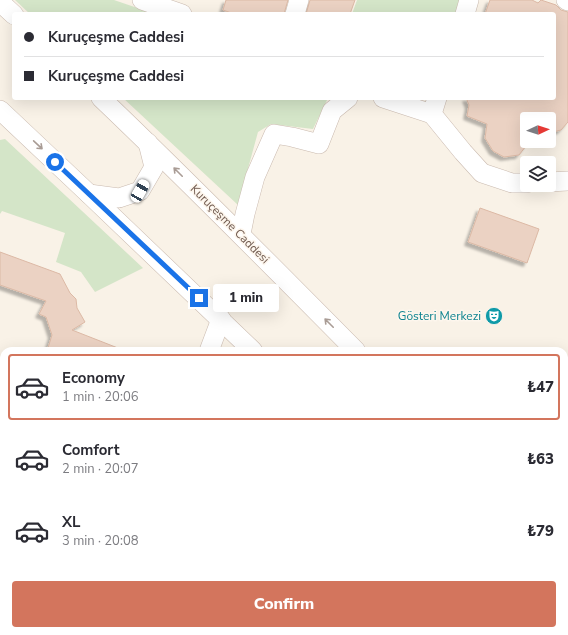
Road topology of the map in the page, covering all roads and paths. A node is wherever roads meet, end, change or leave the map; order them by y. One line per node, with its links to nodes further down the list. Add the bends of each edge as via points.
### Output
1 (142, 0): 5 (street)
2 (299, 0): 6 (street)
3 (469, 0): 7 (street)
4 (0, 2): 8 (street)
5 (176, 12)
6 (295, 12)
7 (466, 12)
8 (12, 13)
9 (103, 100): 14 (street, Kuruçeşme Caddesi)
10 (346, 100): 19 (street, via 332,111 319,144 274,134 255,177)
11 (396, 100): 12 (street)
12 (435, 106): 17 (street, via 463,152 482,173 512,183)
13 (3, 118): 18 (street, one-way to 18)
14 (148, 142): 18 (street, via 154,167 140,191 119,198); 19 (street, Kuruçeşme Caddesi, one-way to 14)
15 (568, 181): 16 (street)
16 (556, 182)
17 (520, 183)
18 (89, 194): 20 (street)
19 (241, 234): 23 (street, Kuruçeşme Caddesi, one-way to 19)
20 (221, 319): 21 (street); 22 (street)
21 (210, 347)
22 (250, 347)
23 (352, 347)

